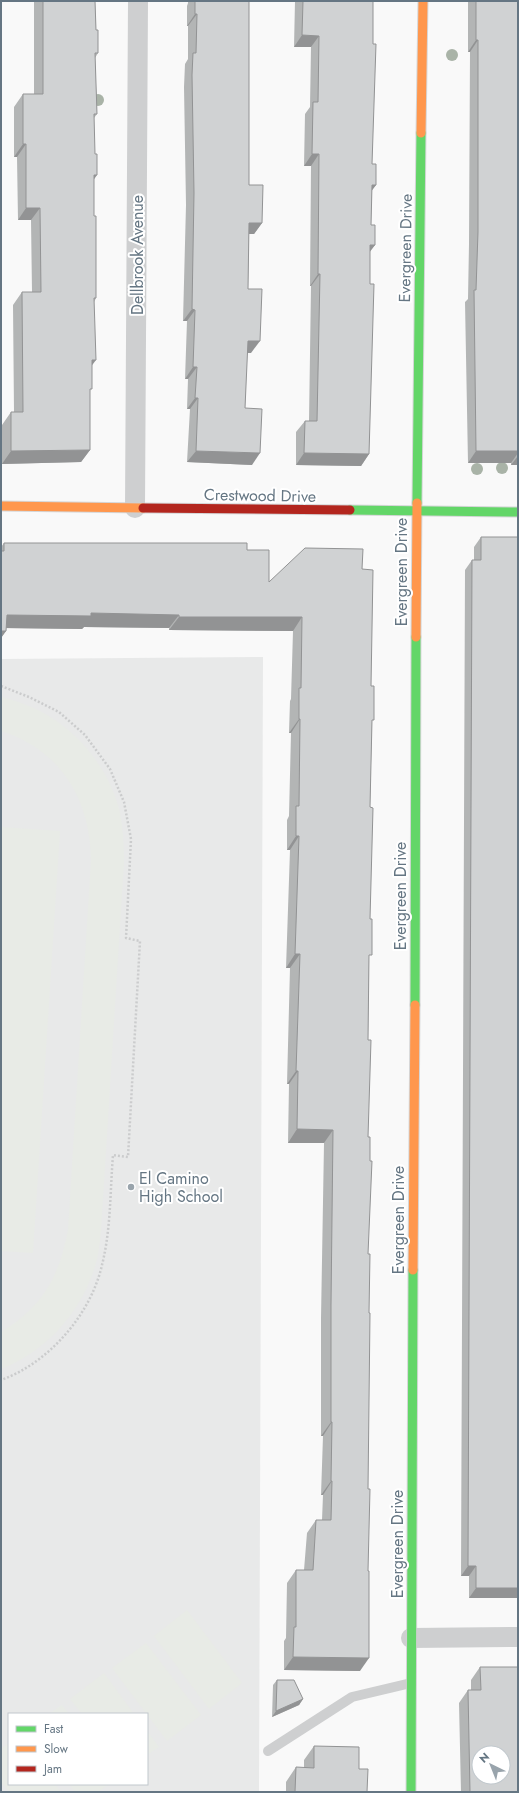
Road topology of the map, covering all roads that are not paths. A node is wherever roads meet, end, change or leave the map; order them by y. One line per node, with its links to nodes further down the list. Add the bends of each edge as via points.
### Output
1 (138, 1): 4 (street, Dellbrook Avenue)
2 (423, 1): 5 (street, Evergreen Drive)
3 (1, 506): 4 (street, Crestwood Drive)
4 (136, 508): 5 (street, Crestwood Drive)
5 (417, 512): 6 (street, Crestwood Drive); 8 (street, Evergreen Drive)
6 (518, 512)
7 (518, 1637): 8 (street)
8 (411, 1638): 9 (street, Evergreen Drive)
9 (411, 1683): 10 (lane, via 352,1697); 11 (street, Evergreen Drive)
10 (268, 1751)
11 (411, 1792)

